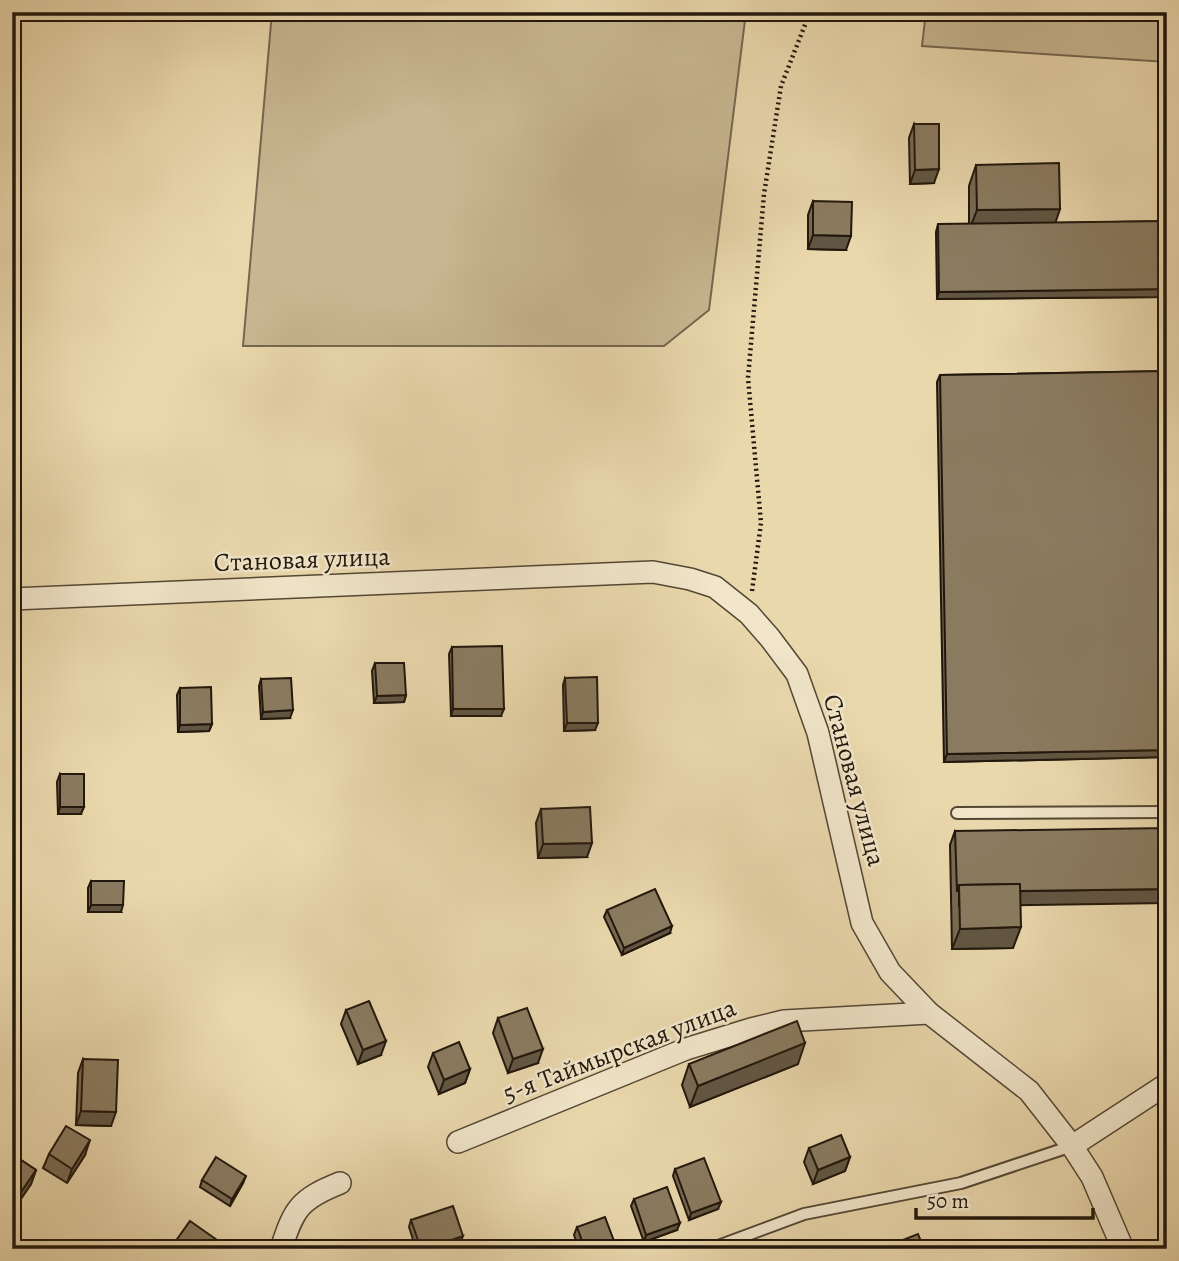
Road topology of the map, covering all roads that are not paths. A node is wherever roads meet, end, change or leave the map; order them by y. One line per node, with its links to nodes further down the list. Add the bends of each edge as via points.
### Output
1 (12, 599): 4 (street, Становая улица, via 653,572 715,587 749,614 797,674 818,733 862,923 890,972)
2 (1167, 812): 3 (lane)
3 (957, 813)
4 (929, 1013): 6 (street, 5-я Таймырская улица, via 784,1021 751,1029 686,1049); 7 (street, Становая улица, via 1029,1091)
5 (1167, 1084): 7 (street)
6 (458, 1142)
7 (1072, 1146): 10 (lane, via 961,1183 804,1214); 11 (street, Становая улица)
8 (340, 1183): 9 (street, via 298,1208)
9 (281, 1249)
10 (710, 1249)
11 (1123, 1249)

